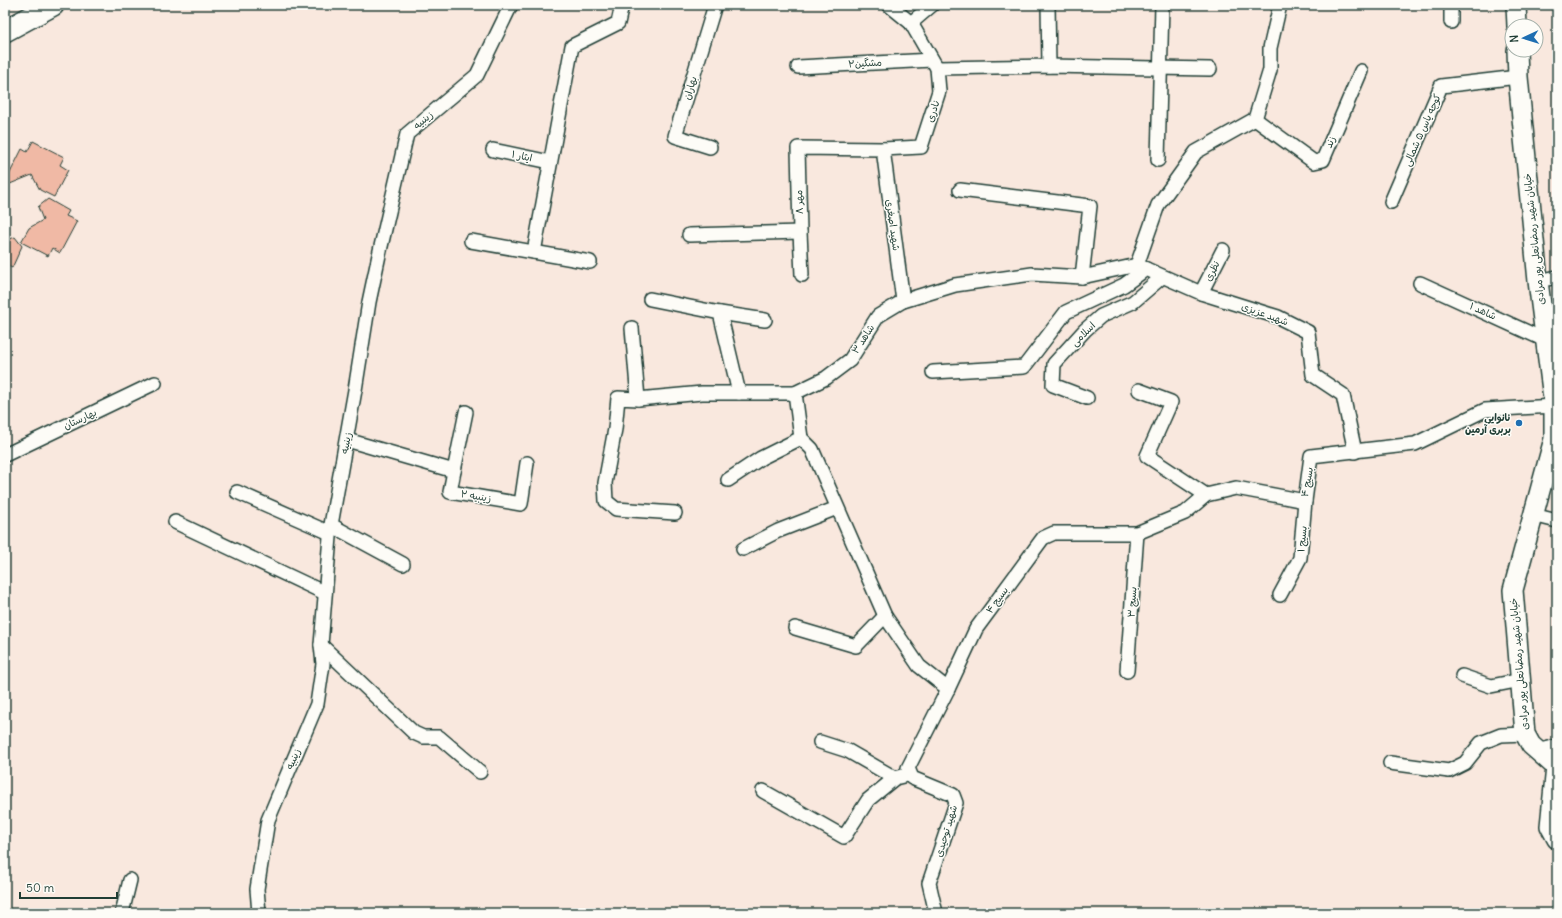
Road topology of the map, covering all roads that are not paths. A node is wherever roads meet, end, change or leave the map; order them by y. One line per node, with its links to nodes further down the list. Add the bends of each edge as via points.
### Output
1 (53, 5): 15 (main road)
2 (511, 5): 62 (street, زینبیه, via 476,75 407,134 377,263)
3 (622, 5): 29 (street, via 618,23 572,46)
4 (715, 5): 25 (street, بهاران, via 675,136)
5 (889, 5): 14 (street, نادری)
6 (932, 5): 14 (street)
7 (1048, 5): 18 (street)
8 (1162, 5): 20 (street)
9 (1280, 5): 24 (street, via 1270,48 1270,70)
10 (1451, 5): 13 (street)
11 (1516, 5): 12 (street)
12 (1517, 18)
13 (1451, 22)
14 (911, 23): 17 (street, نادری)
15 (5, 31)
16 (1518, 58): 23 (street, خیابان شهید رمضانعلی پور مرادی)
17 (934, 64): 18 (street, مشگین۲); 19 (street, مشگین۲); 26 (street, نادری, via 940,91 921,148)
18 (1049, 66): 20 (street, مشگین۲)
19 (798, 67)
20 (1161, 68): 21 (street, مشگین۲); 28 (street)
21 (1210, 69)
22 (1361, 71): 24 (street, زند, via 1322,160 1314,162)
23 (1518, 76): 31 (street, کوچه یاس ۵ شمالی, via 1441,86); 43 (street, خیابان شهید رمضانعلی پور مرادی)
24 (1255, 119): 38 (street, via 1196,152 1158,205)
25 (710, 147)
26 (883, 149): 32 (street, مهر ۸, via 798,148); 47 (street, شهید اصغری)
27 (493, 150): 29 (street, ایثار ۱)
28 (1158, 160)
29 (550, 162): 36 (street)
30 (960, 190): 40 (street, via 1090,206)
31 (1391, 202)
32 (800, 232): 33 (street); 39 (street)
33 (690, 235)
34 (471, 241): 36 (street)
35 (1223, 250): 45 (street, نظری)
36 (534, 252): 37 (street)
37 (590, 262)
38 (1141, 267): 40 (street, شاهد ۳); 41 (street, شهید عزیزی); 52 (street, via 1124,285 1066,312 1024,367)
39 (802, 275)
40 (1082, 277): 47 (street, شاهد ۳, via 1032,274 1016,276 955,285)
41 (1162, 277): 45 (street, شهید عزیزی); 57 (street, اسلامی, via 1133,302 1101,316 1054,364 1053,385)
42 (1557, 277): 43 (street)
43 (1538, 281): 51 (street, خیابان شهید رمضانعلی پور مرادی)
44 (1420, 283): 51 (street, شاهد ۱)
45 (1201, 293): 63 (street, شهید عزیزی, via 1278,316 1308,332 1313,375 1343,395)
46 (650, 299): 48 (street)
47 (903, 301): 56 (street, شاهد ۳, via 878,316 850,360 826,378)
48 (720, 313): 49 (street); 55 (street)
49 (765, 320)
50 (632, 328): 58 (street)
51 (1546, 340): 59 (street, خیابان شهید رمضانعلی پور مرادی)
52 (933, 372)
53 (155, 383): 64 (street, بهارستان)
54 (1139, 390): 69 (street, via 1172,402 1147,456)
55 (739, 393): 56 (street, شاهد ۳); 58 (street, شاهد ۳, via 702,393)
56 (795, 393): 61 (street)
57 (1087, 398)
58 (638, 399): 72 (street, شاهد ۳, via 618,398 616,430 605,482 606,501 616,509)
59 (1554, 406): 63 (street, via 1485,410 1415,444); 73 (street, خیابان شهید رمضانعلی پور مرادی, via 1554,439)
60 (466, 412): 66 (street)
61 (802, 438): 67 (street, via 761,458); 71 (street, via 812,449)
62 (347, 440): 66 (street); 76 (street, زینبیه)
63 (1355, 452): 70 (street, بسیج ۴, via 1311,456)
64 (5, 455)
65 (527, 463): 66 (street, زینبیه ۲, via 521,504 450,492)
66 (454, 471)
67 (728, 480)
68 (236, 492): 76 (street)
69 (1206, 495): 70 (street, بسیج ۴, via 1236,488); 77 (street, بسیج ۴, via 1185,513)
70 (1305, 501): 81 (street, بسیج ۱, via 1300,558)
71 (837, 508): 78 (street, via 778,531); 82 (street)
72 (676, 513)
73 (1533, 515): 74 (street); 87 (street, خیابان شهید رمضانعلی پور مرادی, via 1513,590)
74 (1557, 521)
75 (175, 522): 80 (street)
76 (331, 529): 79 (street); 80 (street, زینبیه)
77 (1137, 533): 85 (street, بسیج ۳); 88 (street, بسیج ۴, via 1054,533 1043,538 976,629)
78 (743, 549)
79 (403, 564)
80 (325, 593): 84 (street, زینبیه)
81 (1280, 595)
82 (885, 616): 83 (street, via 856,646); 88 (street, via 919,666)
83 (795, 628)
84 (322, 646): 94 (street, via 414,732 424,737 439,737); 101 (street, زینبیه, via 323,664 317,704 268,820 257,889)
85 (1128, 671)
86 (1462, 676): 87 (street, via 1490,686)
87 (1520, 680): 89 (street, خیابان شهید رمضانعلی پور مرادی)
88 (948, 689): 95 (street, via 908,768)
89 (1525, 734): 92 (street, خیابان شهید رمضانعلی پور مرادی); 93 (street, via 1501,735 1481,743 1465,763 1449,771)
90 (820, 742): 96 (street, via 848,751)
91 (1557, 746): 92 (street)
92 (1537, 751): 98 (street, خیابان شهید رمضانعلی پور مرادی, via 1556,767 1550,826)
93 (1390, 763)
94 (480, 772)
95 (910, 774): 96 (street); 102 (street, شهید توحیدی, via 912,778 953,795 956,803 929,883)
96 (895, 778): 97 (street, via 868,800 844,837)
97 (763, 791)
98 (1557, 838)
99 (130, 880): 100 (street)
100 (122, 913)
101 (259, 913)
102 (936, 913)

